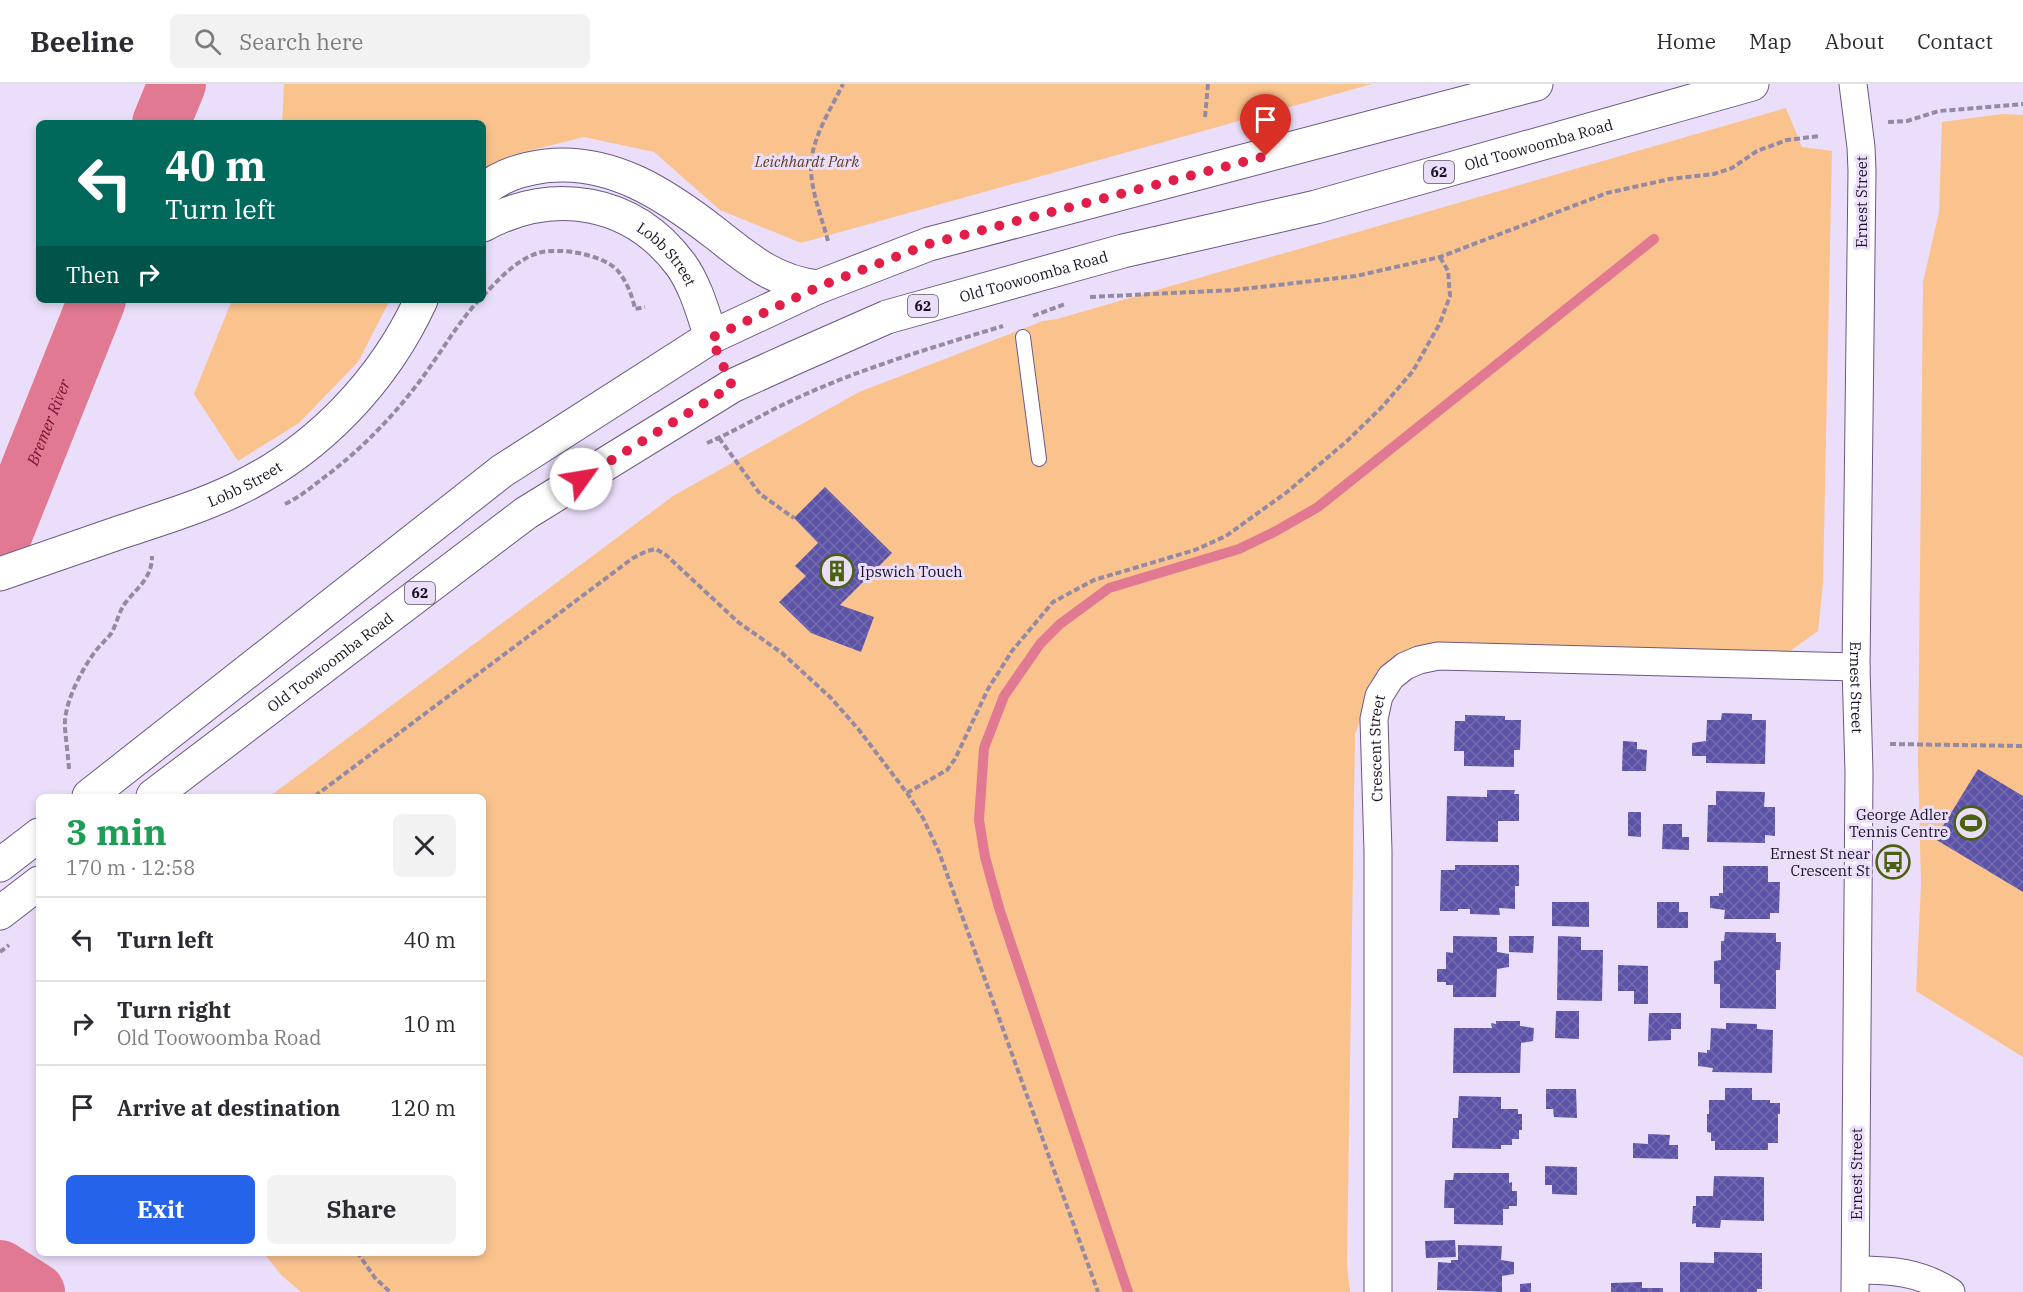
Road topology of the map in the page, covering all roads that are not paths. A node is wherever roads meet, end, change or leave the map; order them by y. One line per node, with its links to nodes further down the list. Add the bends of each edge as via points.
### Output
1 (1536, 84): 6 (main road, via 929,244)
2 (1752, 84): 10 (main road, Old Toowoomba Road / 62, via 1316,207 1112,254 887,316)
3 (1853, 84): 13 (street, Ernest Street, via 1862,171)
4 (486, 189): 6 (main road, via 509,174 536,168 569,165 603,170 663,196 767,272 792,283)
5 (486, 224): 9 (main road, Lobb Street, via 510,212 555,203 587,205 621,216 649,232 682,266)
6 (818, 287): 9 (main road)
7 (420, 303): 12 (main road, Lobb Street, via 402,338 372,380 335,422 294,455 238,489)
8 (1023, 337): 11 (lane)
9 (711, 338): 10 (main road, Lobb Street); 14 (main road, via 502,471 137,760)
10 (732, 386): 15 (main road, Old Toowoomba Road / 62, via 526,513)
11 (1039, 459)
12 (0, 574)
13 (1856, 668): 20 (street, Ernest Street, via 1859,784); 21 (street, Crescent Street, via 1438,656 1405,666 1391,677 1379,696 1374,719 1378,851)
14 (79, 784)
15 (157, 793)
16 (36, 837): 17 (main road)
17 (0, 864)
18 (36, 885): 19 (main road)
19 (0, 913)
20 (1855, 1281): 22 (street, via 1894,1270)
21 (1378, 1292)
22 (1952, 1292)

